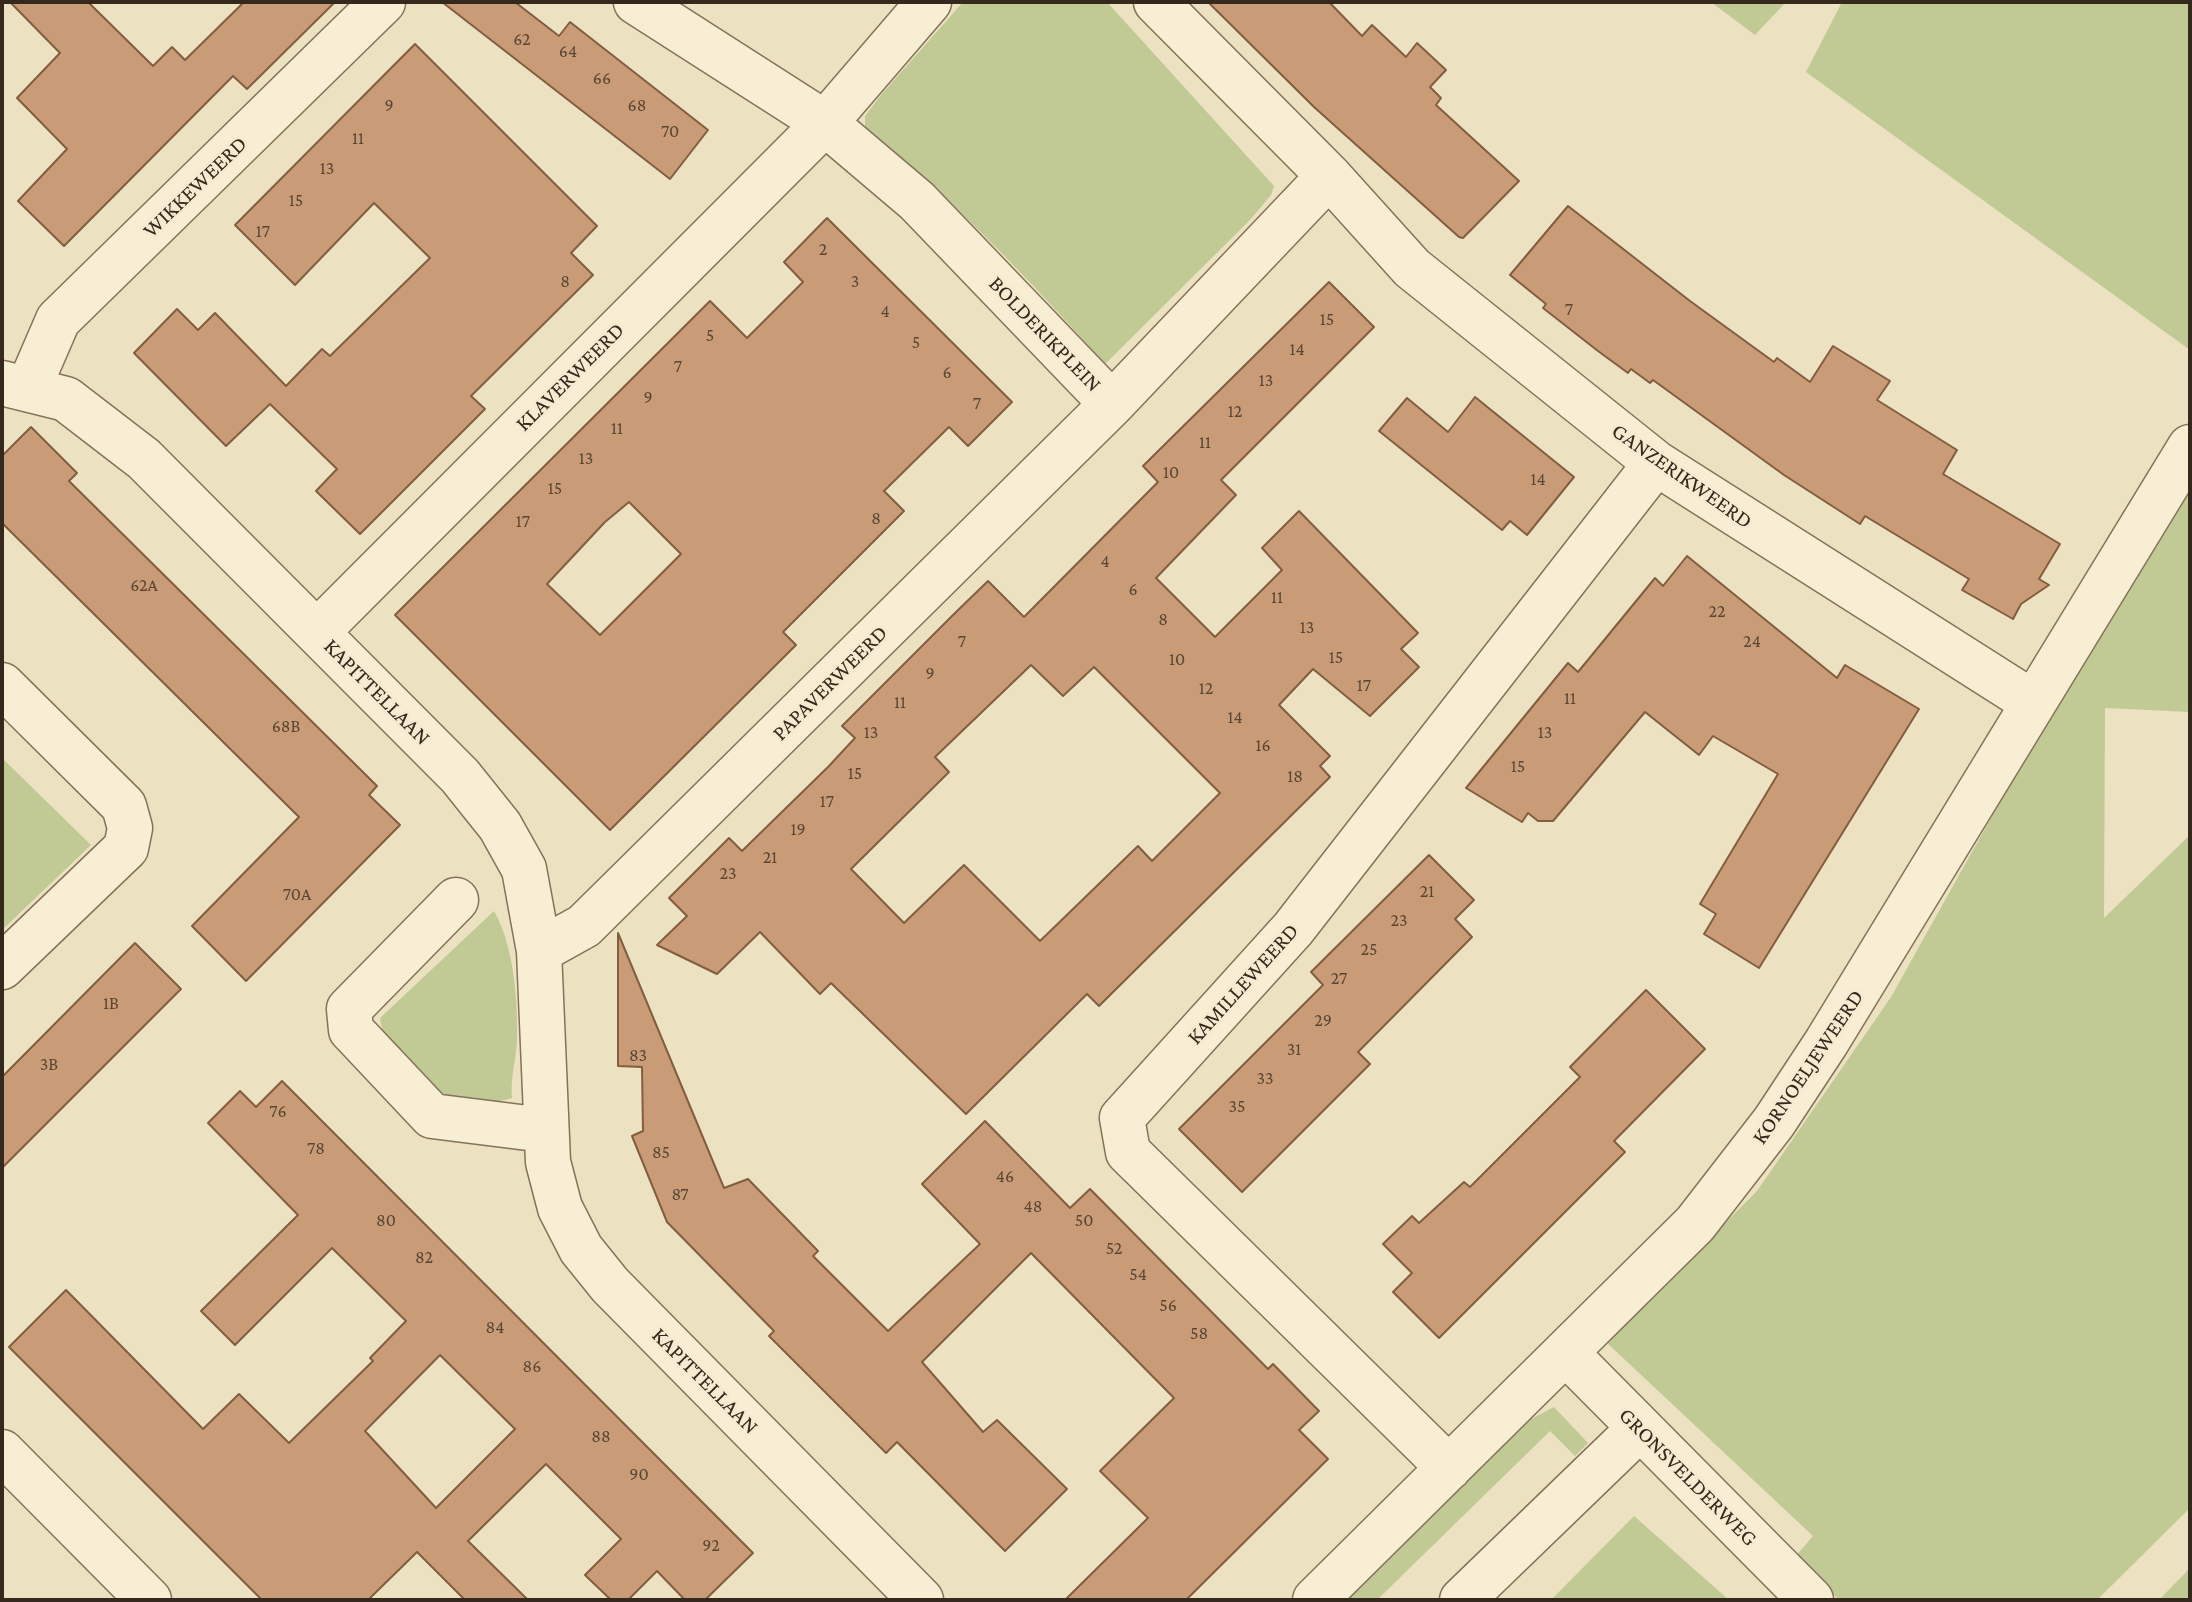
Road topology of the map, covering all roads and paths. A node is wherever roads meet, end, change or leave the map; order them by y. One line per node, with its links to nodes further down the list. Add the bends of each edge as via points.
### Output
1 (383, 2): 7 (street, WIKKEWEERD, via 58,320)
2 (636, 2): 5 (street, BOLDERIKPLEIN)
3 (929, 2): 5 (street)
4 (1156, 2): 6 (street)
5 (825, 123): 8 (street, BOLDERIKPLEIN, via 917,201); 11 (street, KLAVERWEERD)
6 (1329, 176): 8 (street, BOLDERIKPLEIN); 10 (street, GANZERIKWEERD, via 1412,268)
7 (15, 385): 11 (street, KAPITTELLAAN, via 66,399 122,440)
8 (1112, 404): 15 (street, PAPAVERWEERD, via 584,926)
9 (2190, 447): 13 (street, KORNOELJEWEERD)
10 (1656, 463): 13 (street, GANZERIKWEERD); 21 (street, KAMILLEWEERD, via 1293,929 1122,1118 1128,1152)
11 (317, 632): 15 (street, KAPITTELLAAN, via 460,776 500,826 524,869)
12 (2, 685): 16 (street, via 124,806 130,828 126,848)
13 (2032, 702): 18 (street, KORNOELJEWEERD, via 1774,1122 1695,1224)
14 (456, 900): 17 (street, via 349,1009 351,1030 432,1116)
15 (539, 951): 17 (street, KAPITTELLAAN)
16 (2, 967)
17 (544, 1130): 23 (street, KAPITTELLAAN, via 560,1208 581,1249 610,1285)
18 (1566, 1353): 19 (street, GRONSVELDERWEG); 21 (street, KORNOELJEWEERD)
19 (1640, 1428): 25 (street); 26 (street, GRONSVELDERWEG)
20 (2, 1452): 22 (street)
21 (1449, 1468): 24 (street, KORNOELJEWEERD)
22 (149, 1600)
23 (921, 1600)
24 (1315, 1600)
25 (1462, 1600)
26 (1811, 1600)

